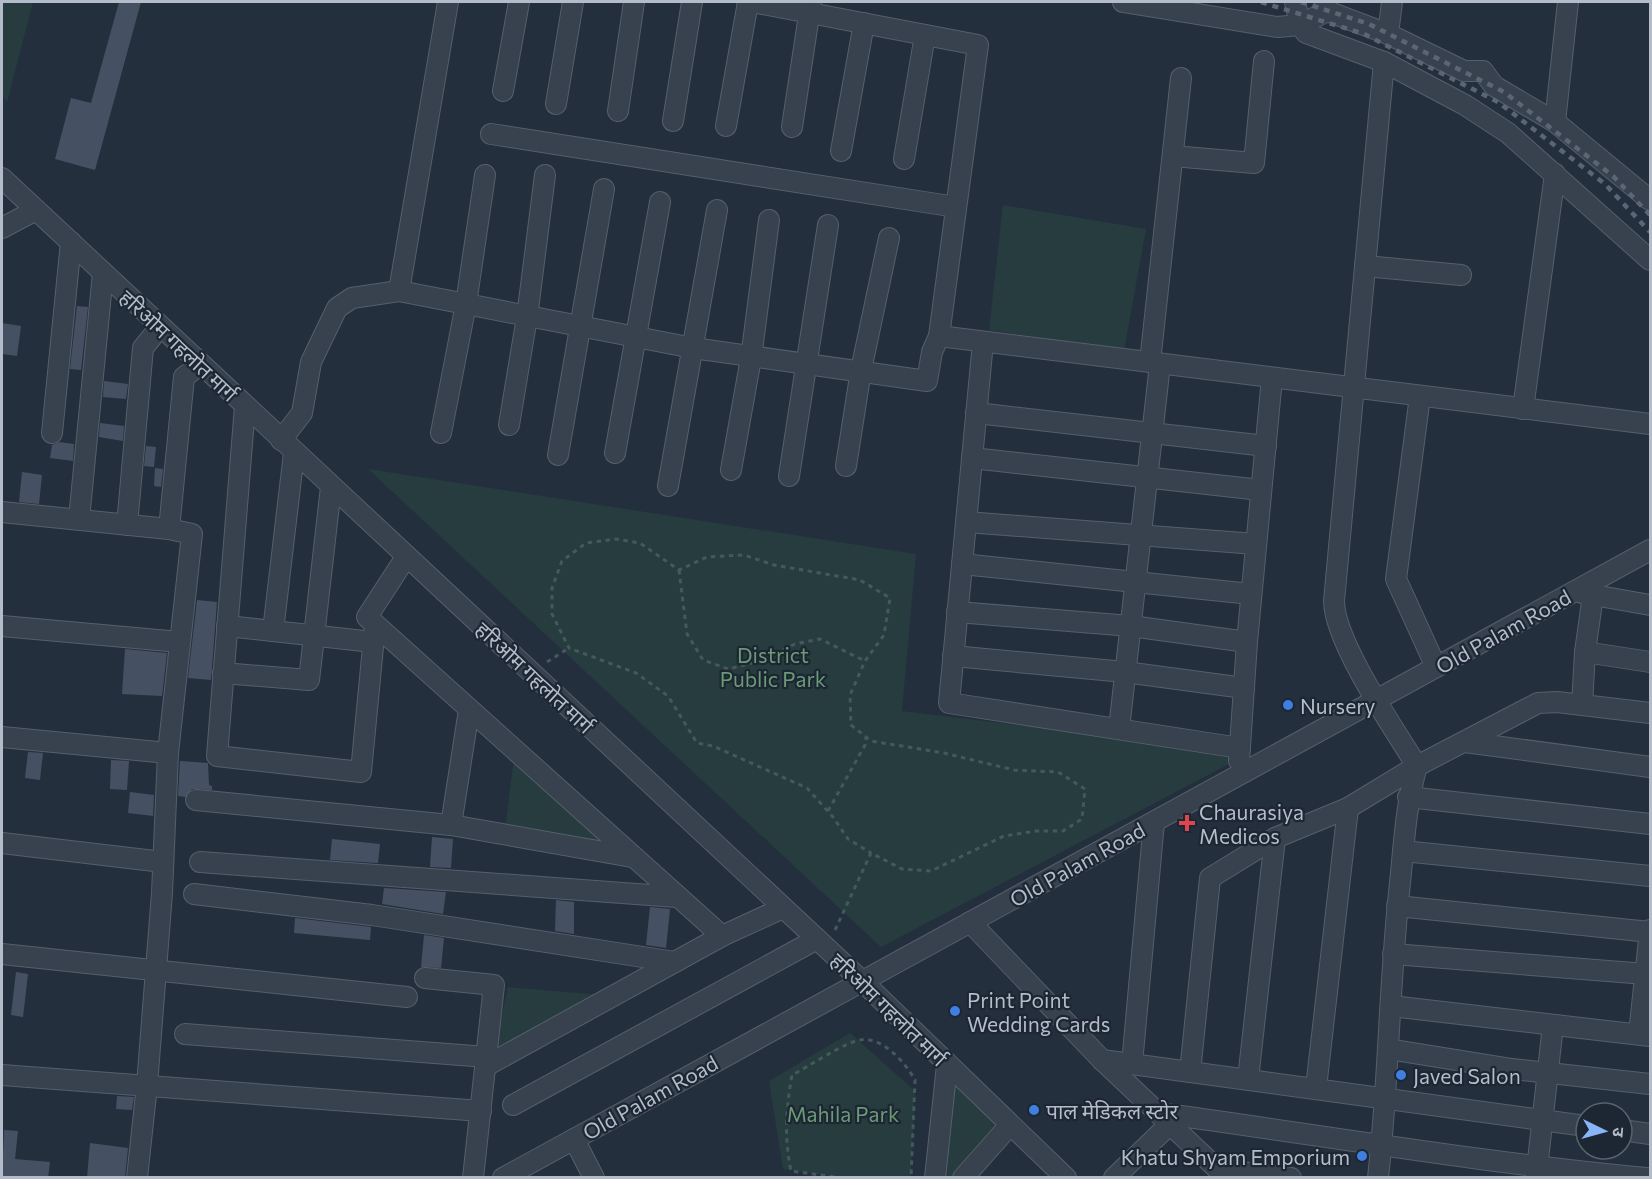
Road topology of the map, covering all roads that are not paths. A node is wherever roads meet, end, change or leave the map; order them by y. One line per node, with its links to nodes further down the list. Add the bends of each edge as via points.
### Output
1 (448, 2): 50 (street)
2 (519, 2): 20 (street)
3 (573, 2): 21 (street)
4 (634, 2): 22 (street)
5 (692, 2): 23 (street)
6 (750, 2): 12 (street); 25 (street)
7 (1123, 2): 14 (street, via 1277,27)
8 (1295, 2): 14 (street)
9 (1392, 2): 15 (street)
10 (1568, 2): 24 (street)
11 (1326, 6): 14 (street); 15 (street)
12 (811, 7): 13 (street); 26 (street)
13 (864, 23): 16 (street); 28 (street)
14 (1300, 25): 18 (street, via 1306,33)
15 (1388, 34): 24 (street, via 1464,71 1483,71 1494,86)
16 (925, 35): 30 (street); 38 (street, via 978,45)
17 (1264, 61): 29 (street, via 1254,163)
18 (1384, 62): 31 (street, via 1508,132); 47 (street)
19 (1181, 78): 29 (street)
20 (503, 92)
21 (556, 104)
22 (618, 111)
23 (673, 121)
24 (1555, 122): 36 (street)
25 (726, 126)
26 (792, 127)
27 (491, 134): 38 (street)
28 (841, 151)
29 (1173, 156): 60 (street)
30 (904, 159)
31 (1555, 174): 46 (street); 68 (street)
32 (485, 175): 51 (street)
33 (545, 175): 52 (street)
34 (2, 177): 39 (street, हरिओम गहलोत मार्ग)
35 (604, 189): 54 (street)
36 (1650, 200)
37 (660, 202): 56 (street)
38 (956, 207): 55 (street)
39 (36, 210): 43 (street); 45 (street, हरिओम गहलोत मार्ग)
40 (717, 210): 58 (street)
41 (769, 220): 59 (street)
42 (828, 225): 62 (street)
43 (2, 228)
44 (889, 238): 63 (street)
45 (71, 242): 48 (street, हरिओम गहलोत मार्ग); 72 (street)
46 (1650, 260)
47 (1365, 266): 49 (street); 65 (street)
48 (103, 273): 53 (street, हरिओम गहलोत मार्ग); 88 (street)
49 (1461, 275)
50 (399, 291): 51 (street); 75 (street, via 352,298 337,308 311,362 302,413)
51 (466, 304): 52 (street); 73 (street)
52 (527, 317): 54 (street); 71 (street)
53 (160, 327): 61 (street, हरिओम गहलोत मार्ग); 90 (street, via 143,348)
54 (581, 328): 56 (street); 78 (street)
55 (939, 336): 57 (street); 63 (street, via 927,381)
56 (638, 338): 58 (street); 77 (street)
57 (983, 342): 60 (street); 69 (street)
58 (693, 348): 59 (street); 84 (street)
59 (751, 358): 62 (street); 81 (street)
60 (1155, 363): 64 (street); 74 (street)
61 (200, 365): 67 (street, हरिओम गहलोत मार्ग); 91 (street, via 184,377)
62 (804, 365): 63 (street); 82 (street)
63 (861, 370): 80 (street)
64 (1272, 378): 65 (street); 76 (street)
65 (1354, 388): 66 (street); 117 (street, via 1334,614)
66 (1420, 396): 68 (street); 113 (street, via 1396,579)
67 (245, 406): 75 (street, हरिओम गहलोत मार्ग); 103 (street)
68 (1522, 409): 70 (street)
69 (976, 414): 74 (street); 79 (street)
70 (1650, 424)
71 (509, 425)
72 (52, 433)
73 (441, 433)
74 (1152, 434): 76 (street); 83 (street)
75 (287, 446): 85 (street, हरिओम गहलोत मार्ग); 105 (street)
76 (1266, 446): 86 (street)
77 (615, 453)
78 (558, 455)
79 (972, 458): 83 (street); 89 (street)
80 (846, 466)
81 (731, 470)
82 (789, 476)
83 (1147, 478): 86 (street); 92 (street)
84 (668, 486)
85 (331, 487): 95 (street, हरिओम गहलोत मार्ग); 107 (street)
86 (1261, 490): 93 (street)
87 (2, 512): 88 (street)
88 (79, 519): 90 (street)
89 (966, 522): 92 (street); 96 (street)
90 (127, 525): 91 (street)
91 (169, 529): 108 (street, via 192,534)
92 (1141, 534): 93 (street); 97 (street)
93 (1256, 544): 99 (street)
94 (1647, 555): 98 (street, Old Palam Road)
95 (406, 557): 106 (street, via 367,617); 145 (street, हरिओम गहलोत मार्ग)
96 (962, 564): 97 (street); 101 (street)
97 (1136, 582): 99 (street); 104 (street)
98 (1584, 593): 100 (street); 110 (street); 113 (street, Old Palam Road)
99 (1251, 594): 109 (street)
100 (1650, 605)
101 (957, 612): 104 (street); 111 (street)
102 (2, 626): 108 (street)
103 (227, 626): 105 (street); 115 (street)
104 (1131, 626): 109 (street); 114 (street)
105 (273, 631): 107 (street)
106 (374, 634): 107 (street); 115 (street, via 361,772 217,756); 119 (street)
107 (314, 637): 115 (street, via 309,680)
108 (180, 642): 125 (street)
109 (1247, 642): 116 (street)
110 (1585, 652): 112 (street); 118 (street)
111 (953, 656): 114 (street); 121 (street, via 949,703)
112 (1650, 662)
113 (1436, 668): 117 (street, Old Palam Road)
114 (1125, 672): 116 (street); 121 (street)
115 (223, 673)
116 (1244, 688): 124 (street)
117 (1376, 700): 126 (street); 128 (street, Old Palam Road)
118 (1582, 705): 120 (street); 123 (street, via 1538,703)
119 (469, 710): 134 (street); 138 (street)
120 (1650, 713)
121 (1119, 729): 124 (street)
122 (2, 737): 125 (street)
123 (1465, 742): 126 (street); 127 (street)
124 (1240, 748): 128 (street)
125 (168, 753): 139 (street)
126 (1417, 766): 129 (street); 131 (street)
127 (1650, 767)
128 (1238, 776): 132 (street, Old Palam Road)
129 (1408, 797): 133 (street); 137 (street)
130 (196, 800): 134 (street)
131 (1348, 808): 135 (street); 173 (street)
132 (1154, 822): 146 (street, Old Palam Road); 165 (street)
133 (1650, 824)
134 (451, 825): 138 (street)
135 (1275, 838): 167 (street, via 1210,878); 170 (street)
136 (2, 843): 139 (street)
137 (1403, 851): 141 (street); 144 (street)
138 (632, 857): 143 (street)
139 (163, 862): 153 (street)
140 (200, 862): 143 (street)
141 (1650, 876)
142 (195, 894): 152 (street, via 372,915)
143 (677, 897): 148 (street)
144 (1397, 906): 147 (street); 151 (street)
145 (783, 908): 148 (street); 149 (street, हरिओम गहलोत मार्ग)
146 (970, 922): 156 (street, Old Palam Road); 163 (street)
147 (1650, 931): 154 (street)
148 (722, 936): 152 (street)
149 (821, 944): 156 (street, हरिओम गहलोत मार्ग); 175 (street)
150 (2, 954): 153 (street)
151 (1394, 954): 154 (street); 158 (street)
152 (675, 962): 164 (street)
153 (156, 970): 157 (street); 172 (street)
154 (1646, 974): 161 (street)
155 (425, 978): 164 (street, via 494,985)
156 (862, 981): 166 (street, हरिओम गहलोत मार्ग); 183 (street, Old Palam Road)
157 (407, 997)
158 (1391, 1006): 159 (street); 162 (street)
159 (1553, 1025): 161 (street); 168 (street)
160 (185, 1034): 164 (street)
161 (1645, 1035)
162 (1388, 1049): 168 (street, via 1512,1070); 174 (street)
163 (1102, 1060): 165 (street); 177 (street)
164 (487, 1062): 176 (street)
165 (1132, 1064): 167 (street)
166 (947, 1065): 179 (street, हरिओम गहलोत मार्ग); 193 (street)
167 (1190, 1071): 170 (street)
168 (1547, 1072): 171 (street); 178 (street)
169 (2, 1076): 172 (street)
170 (1248, 1079): 173 (street)
171 (1650, 1084)
172 (147, 1085): 176 (street); 189 (street)
173 (1316, 1088): 174 (street)
174 (1385, 1098): 178 (street); 184 (street)
175 (513, 1105)
176 (481, 1111): 190 (street)
177 (1165, 1119): 184 (street); 187 (street); 195 (street)
178 (1541, 1121): 180 (street); 186 (street)
179 (1010, 1125): 188 (street); 194 (street, हरिओम गहलोत मार्ग)
180 (1574, 1125)
181 (1634, 1132): 182 (street)
182 (1650, 1134)
183 (574, 1138): 185 (street, Old Palam Road); 192 (street)
184 (1382, 1143): 186 (street); 197 (street)
185 (524, 1171): 191 (street, Old Palam Road)
186 (1536, 1172): 198 (street)
187 (1222, 1173): 196 (street)
188 (972, 1175)
189 (136, 1178)
190 (473, 1178)
191 (503, 1178)
192 (594, 1178)
193 (935, 1178)
194 (1066, 1178)
195 (1114, 1178)
196 (1291, 1178)
197 (1378, 1178)
198 (1646, 1178)

